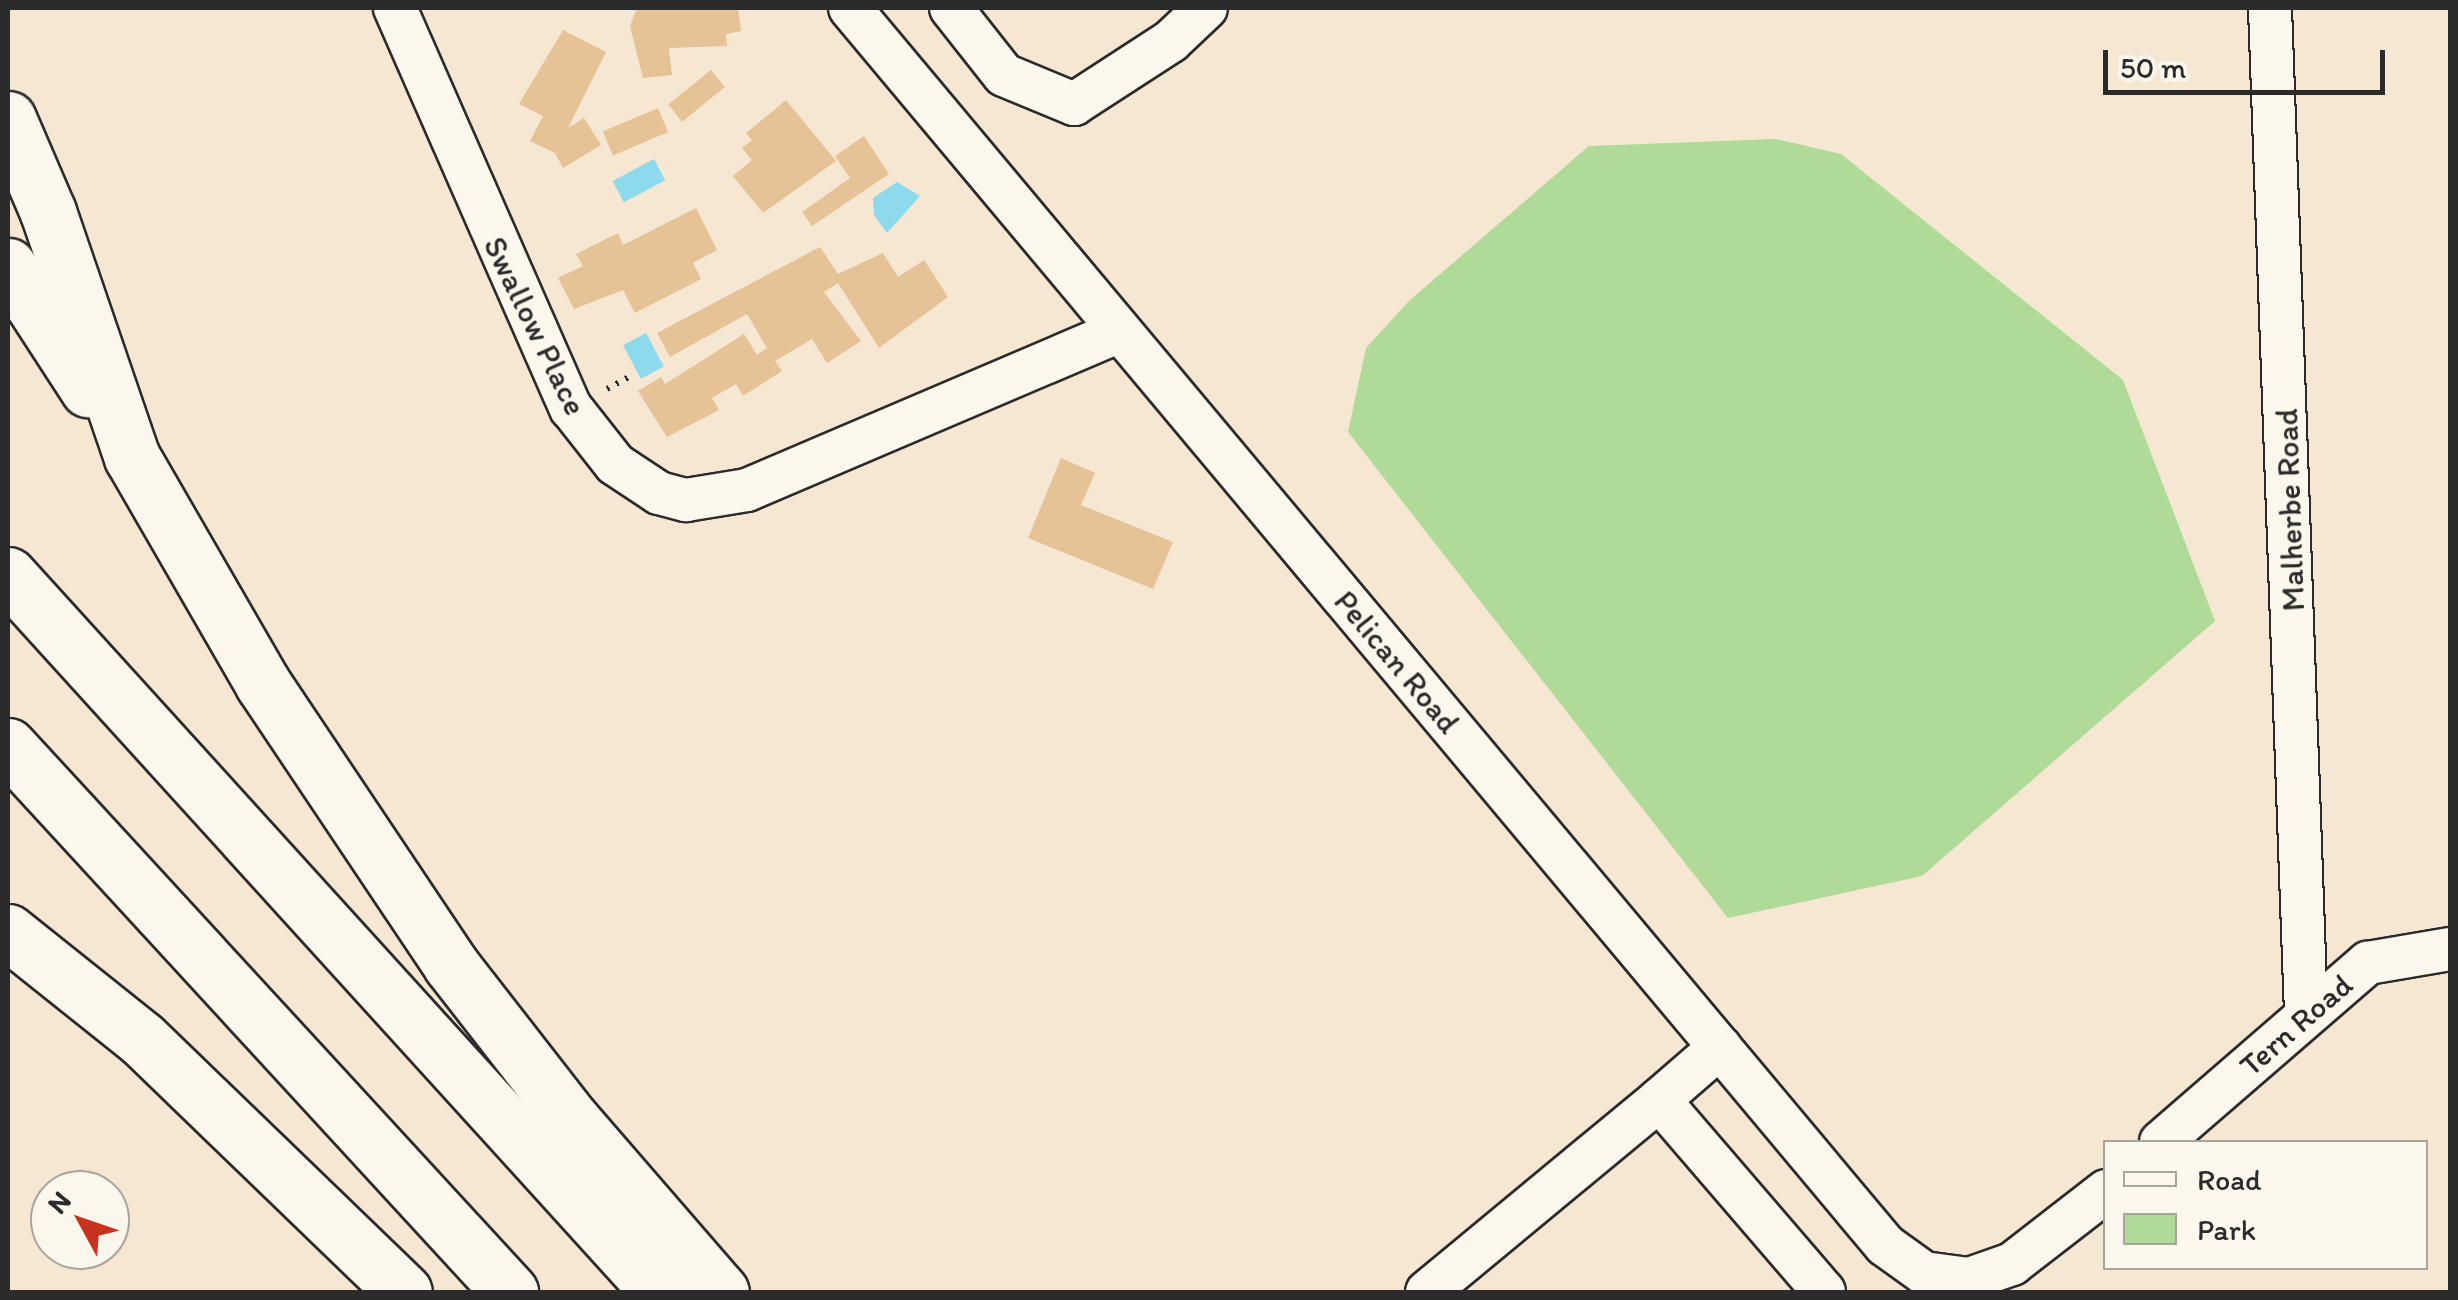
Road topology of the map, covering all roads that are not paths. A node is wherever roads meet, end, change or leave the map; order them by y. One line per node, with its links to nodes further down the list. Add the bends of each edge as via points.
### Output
1 (395, 8): 8 (street, Swallow Place, via 571,408 614,464 659,492 686,500 746,490)
2 (850, 8): 8 (street, Pelican Road)
3 (951, 8): 4 (street, via 1004,75 1074,104 1170,41)
4 (1206, 8)
5 (2270, 8): 14 (street, Malherbe Road)
6 (8, 119): 9 (highway, via 48,212)
7 (8, 266): 9 (highway)
8 (1120, 331): 15 (street, Pelican Road)
9 (132, 456): 22 (highway, via 263,684 441,950 572,1119)
10 (8, 575): 21 (highway)
11 (8, 746): 20 (highway)
12 (8, 932): 19 (highway, via 142,1039)
13 (2450, 950): 14 (street, Tern Road, via 2368,963)
14 (2306, 1013): 17 (street, Tern Road)
15 (1720, 1047): 16 (street); 18 (street, Pelican Road, via 1885,1245 1924,1273 1969,1279 2012,1264)
16 (1659, 1100): 23 (street); 24 (street)
17 (2163, 1140)
18 (2103, 1193)
19 (404, 1292)
20 (510, 1292)
21 (659, 1292)
22 (721, 1292)
23 (1426, 1292)
24 (1824, 1292)

